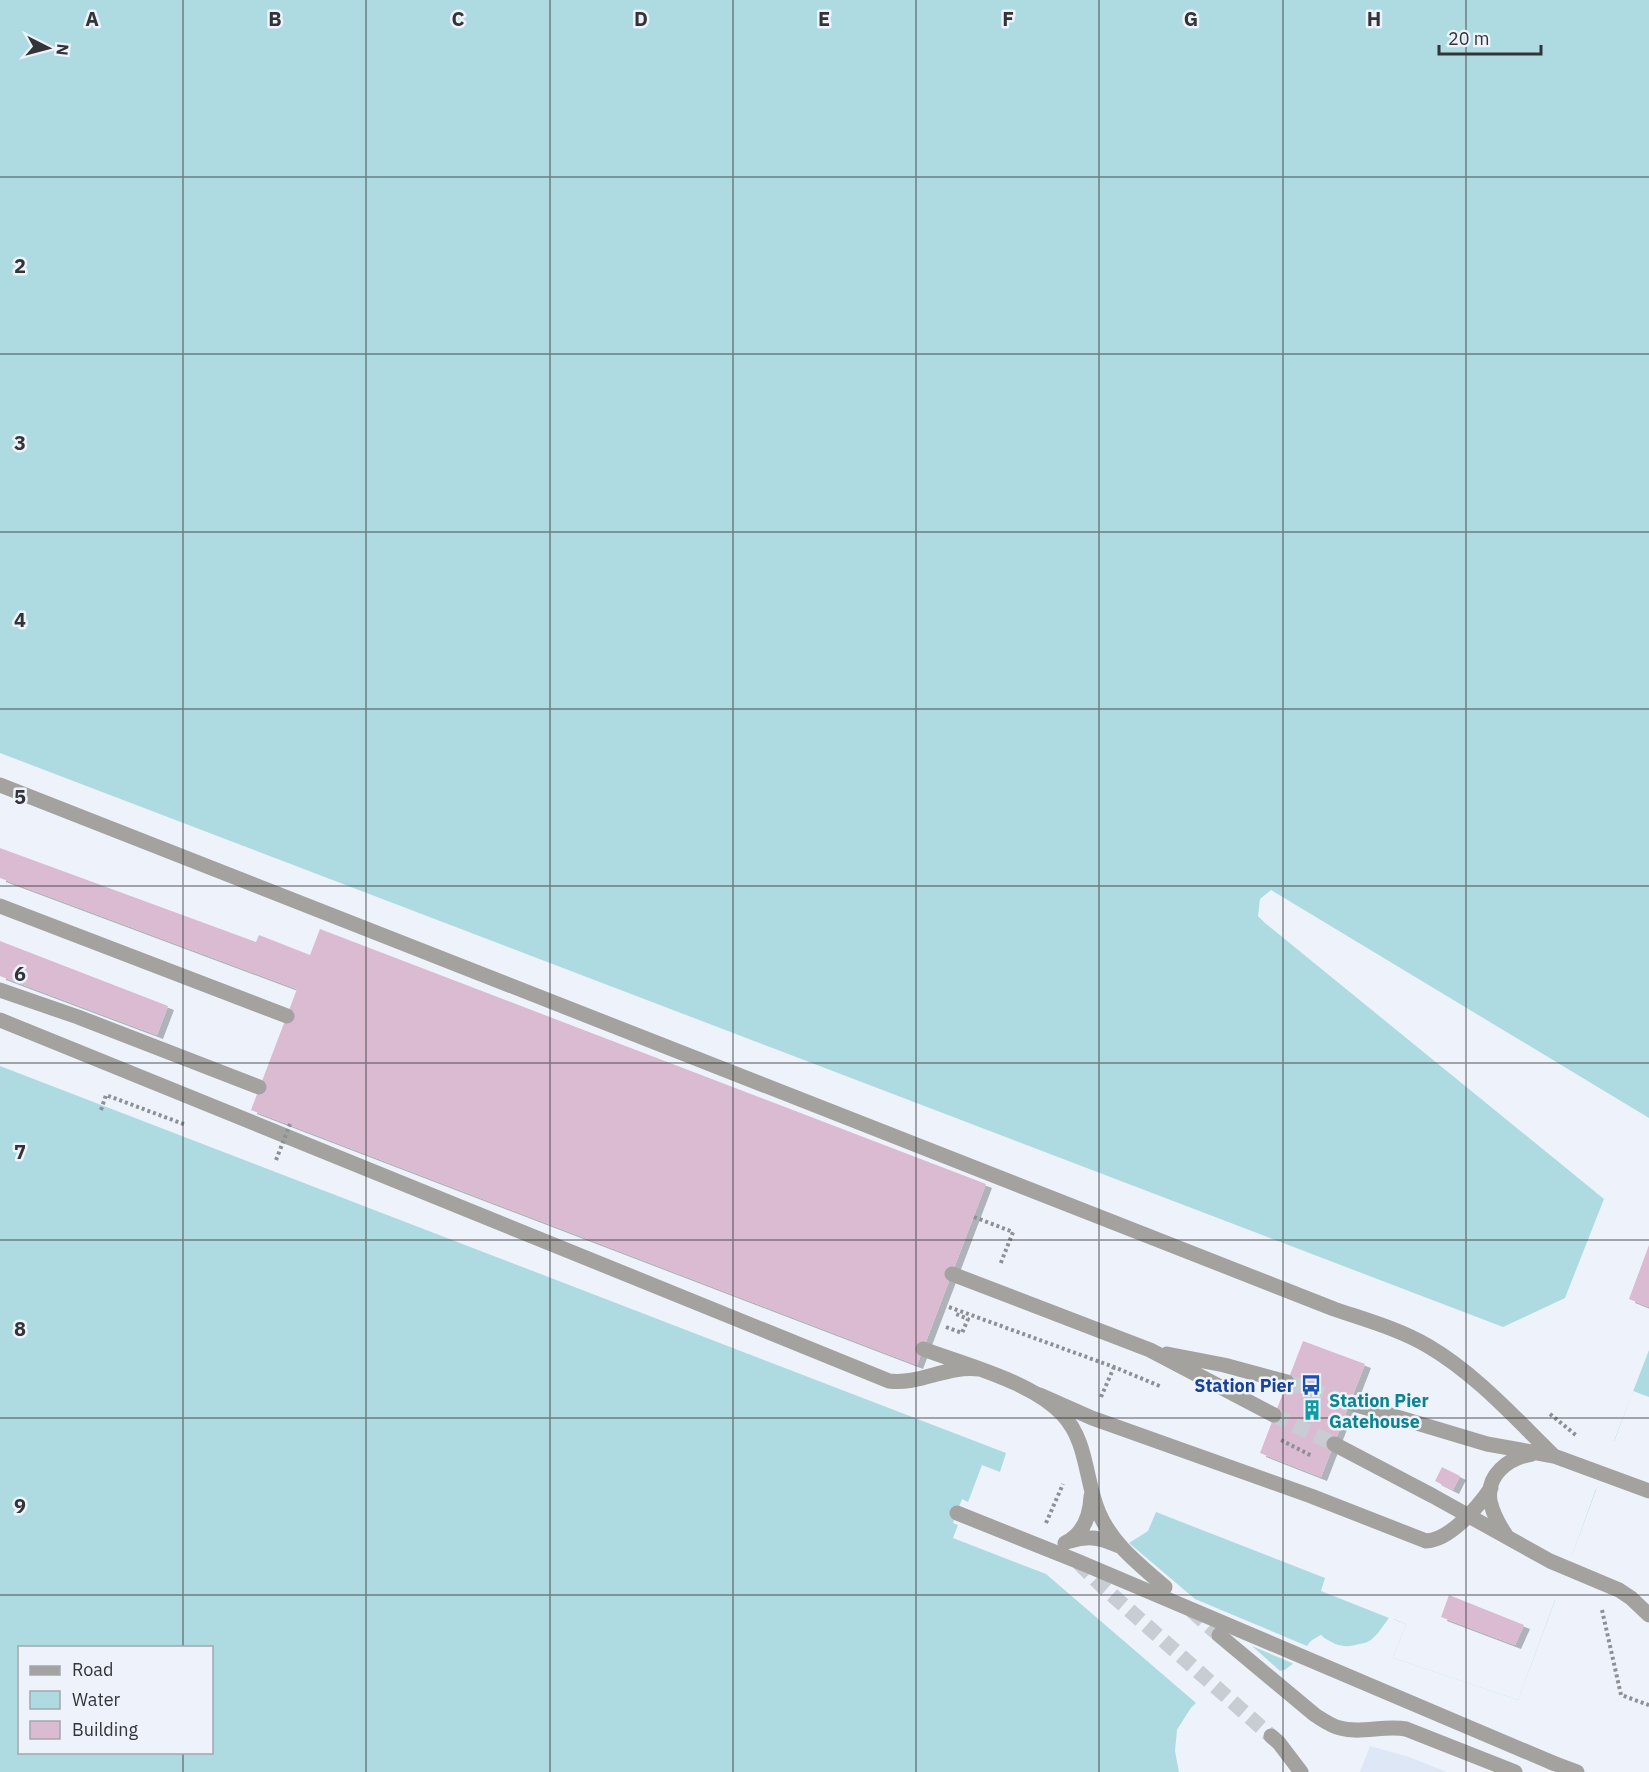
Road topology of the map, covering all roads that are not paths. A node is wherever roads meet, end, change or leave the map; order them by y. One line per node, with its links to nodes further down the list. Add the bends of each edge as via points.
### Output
1 (0, 785): 16 (lane, via 1411,1337 1458,1367)
2 (0, 906): 4 (lane)
3 (0, 990): 6 (lane)
4 (287, 1016)
5 (0, 1020): 10 (lane, via 288,1130 889,1381 912,1381 957,1368)
6 (259, 1088)
7 (952, 1274): 9 (lane)
8 (923, 1349): 10 (lane)
9 (1150, 1350): 11 (lane); 14 (lane)
10 (979, 1369): 12 (lane)
11 (1287, 1382)
12 (1040, 1395): 19 (lane, via 1064,1416 1077,1437); 21 (lane, via 1092,1418 1426,1541 1438,1540)
13 (1350, 1403): 16 (lane, via 1487,1444)
14 (1274, 1415)
15 (1334, 1444): 21 (lane)
16 (1554, 1456): 17 (lane, via 1517,1457 1500,1469); 18 (lane)
17 (1491, 1488): 21 (lane); 22 (lane, via 1492,1509)
18 (1649, 1491)
19 (1092, 1493): 23 (lane, via 1103,1522); 23 (lane, via 1088,1519 1078,1534 1065,1543 1091,1536)
20 (957, 1513): 30 (lane, bridge)
21 (1469, 1515): 22 (lane)
22 (1506, 1536): 25 (lane, via 1563,1568 1612,1587)
23 (1120, 1546): 24 (lane)
24 (1165, 1587)
25 (1649, 1615)
26 (1219, 1635): 29 (lane, via 1315,1715 1341,1728 1406,1729)
27 (1270, 1736): 28 (lane)
28 (1301, 1772)
29 (1515, 1772)
30 (1577, 1772)

